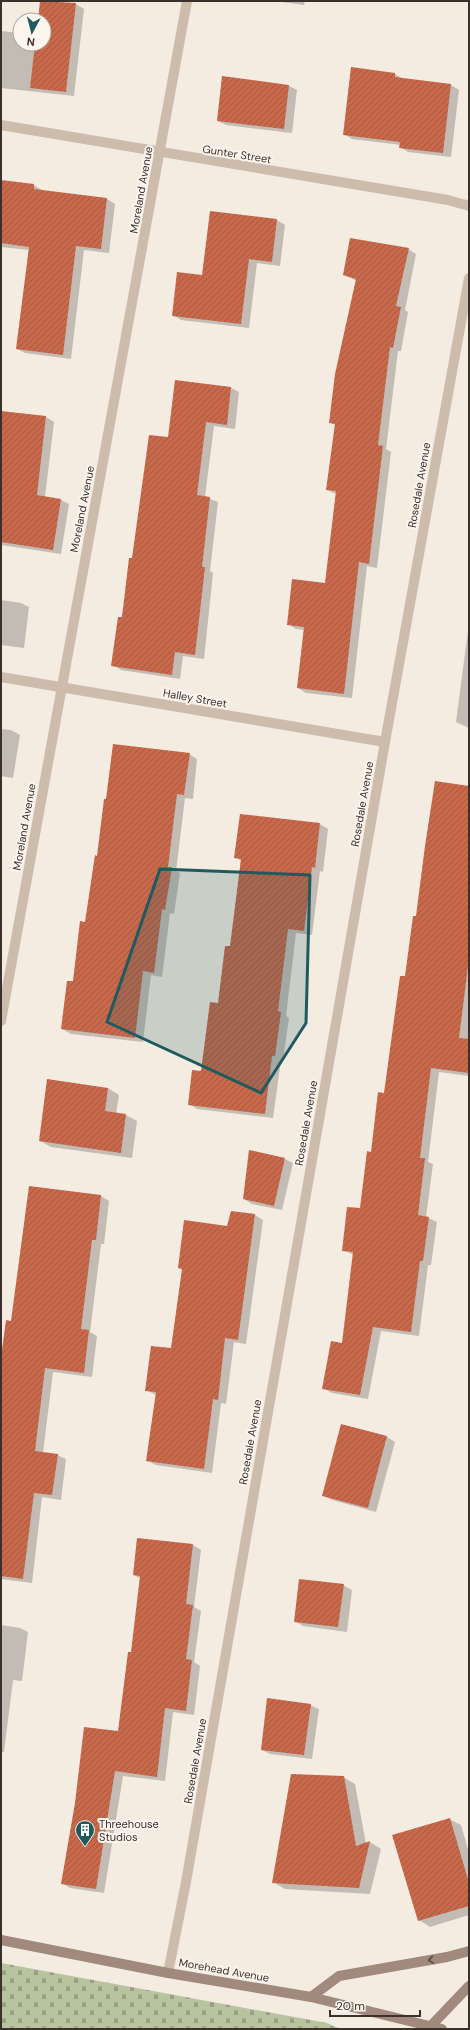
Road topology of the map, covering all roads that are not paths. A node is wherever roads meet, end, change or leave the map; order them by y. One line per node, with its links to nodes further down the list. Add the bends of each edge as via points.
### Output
1 (187, 1): 3 (street, Moreland Avenue)
2 (1, 125): 3 (street, Gunter Street)
3 (160, 153): 4 (street, Gunter Street, via 448,200); 7 (street, Moreland Avenue)
4 (469, 206)
5 (469, 278): 8 (street, Rosedale Avenue)
6 (1, 677): 7 (street, Halley Street)
7 (61, 687): 8 (street, Halley Street); 9 (street, Moreland Avenue)
8 (385, 742): 12 (street, Rosedale Avenue)
9 (1, 1021)
10 (1, 1940): 12 (street, Morehead Avenue)
11 (469, 1951): 14 (street, one-way to 14, via 339,1976)
12 (168, 1973): 14 (street, Morehead Avenue)
13 (469, 1986): 15 (street)
14 (311, 1997): 15 (street, Morehead Avenue)
15 (429, 2027): 16 (street, Morehead Avenue)
16 (442, 2029)

